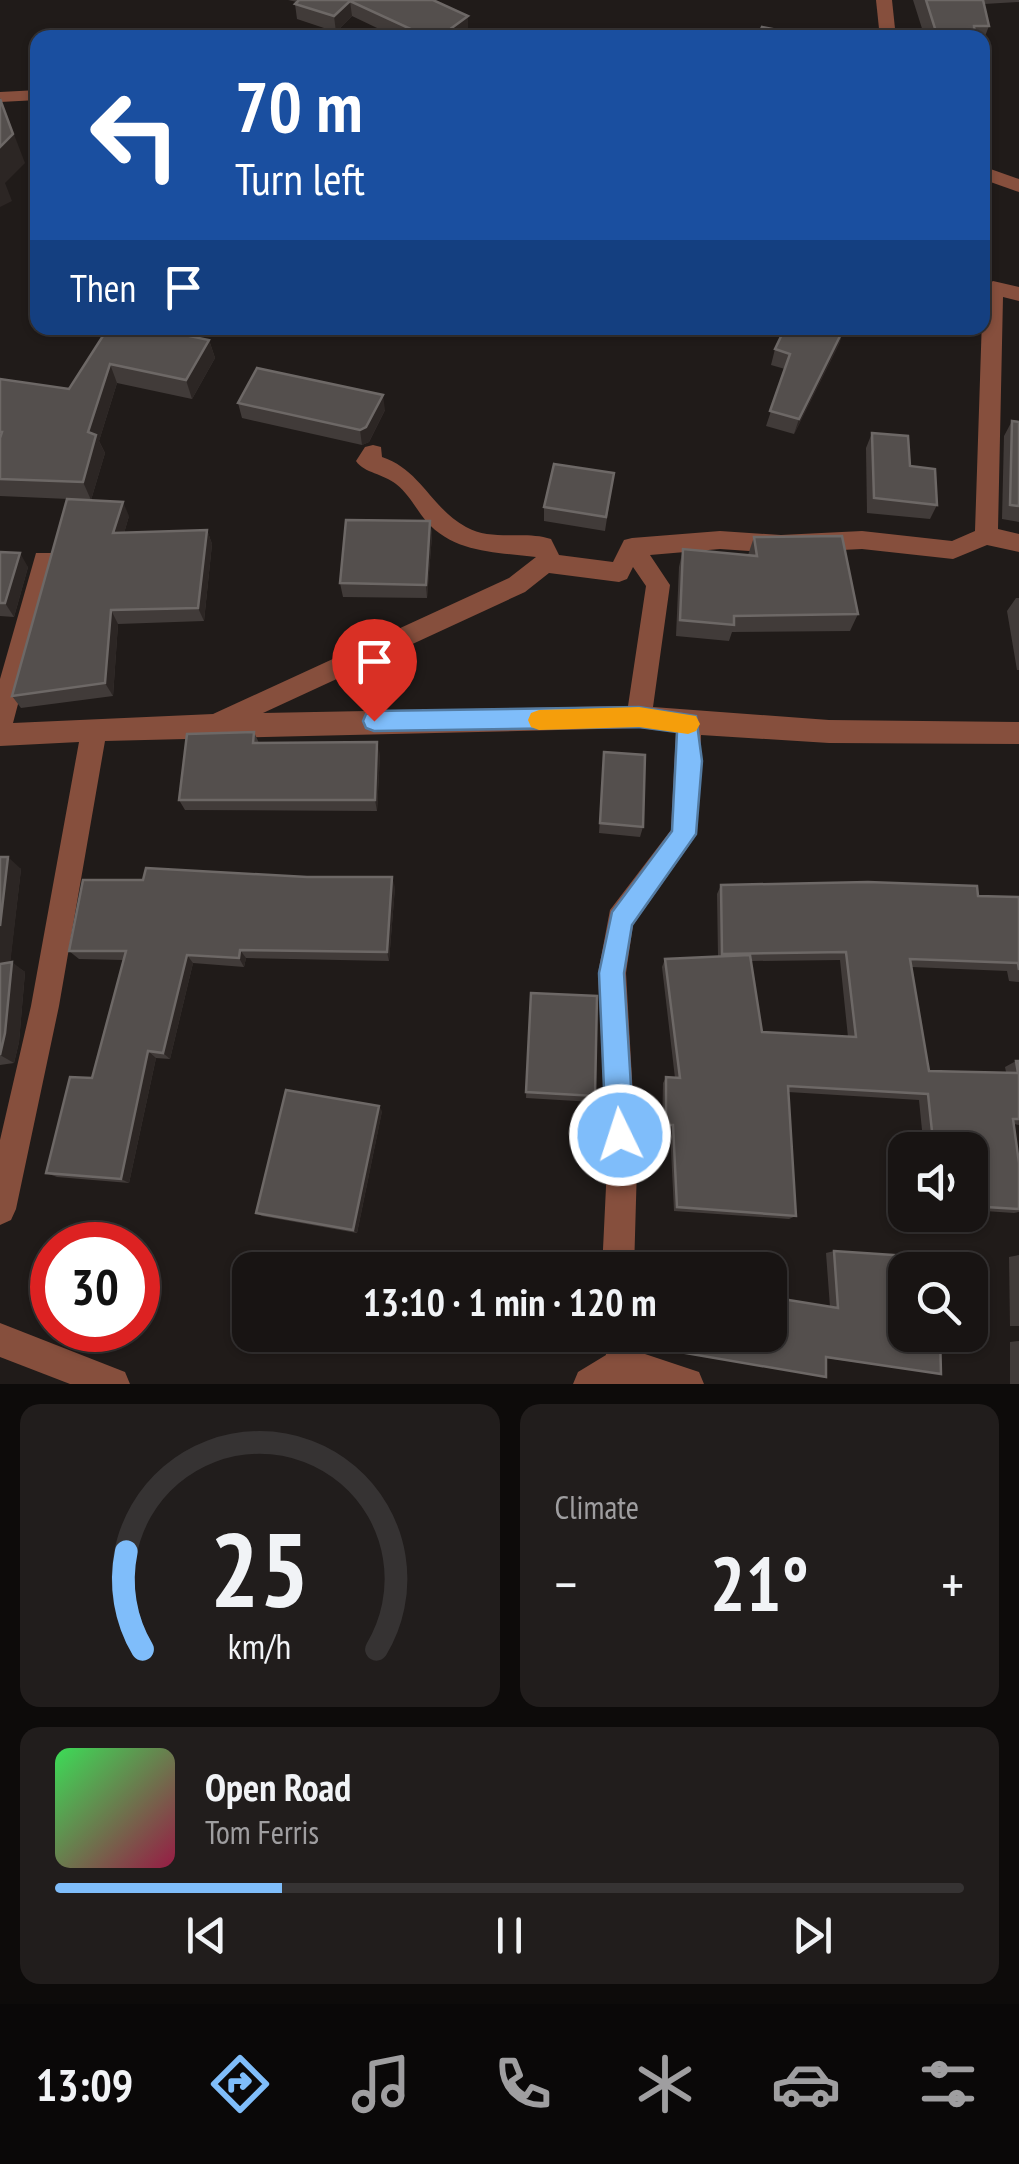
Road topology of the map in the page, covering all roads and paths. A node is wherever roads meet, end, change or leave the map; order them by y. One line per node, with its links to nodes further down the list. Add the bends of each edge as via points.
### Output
1 (884, 0): 2 (street)
2 (887, 30)
3 (30, 95): 4 (street)
4 (0, 97)
5 (990, 175): 6 (street)
6 (1019, 186)
7 (1019, 294): 9 (street, via 993,288)
8 (373, 453): 13 (street, via 368,461 394,467 458,534 543,546)
9 (986, 536): 10 (street); 11 (street, via 952,550 862,540)
10 (1019, 543)
11 (632, 547): 13 (street, via 618,572); 14 (street, via 658,585)
12 (44, 560): 17 (street)
13 (551, 564): 16 (street)
14 (639, 717): 15 (street); 16 (street)
15 (688, 723): 19 (street); 22 (street, via 684,834 620,920 612,973 622,1166)
16 (210, 724): 18 (street)
17 (0, 726)
18 (94, 732): 20 (street); 21 (street)
19 (1019, 733)
20 (0, 735)
21 (0, 1209)
22 (619, 1252)
23 (0, 1340): 26 (street)
24 (619, 1352): 27 (street)
25 (628, 1352): 28 (street)
26 (113, 1384)
27 (590, 1384)
28 (687, 1384)

